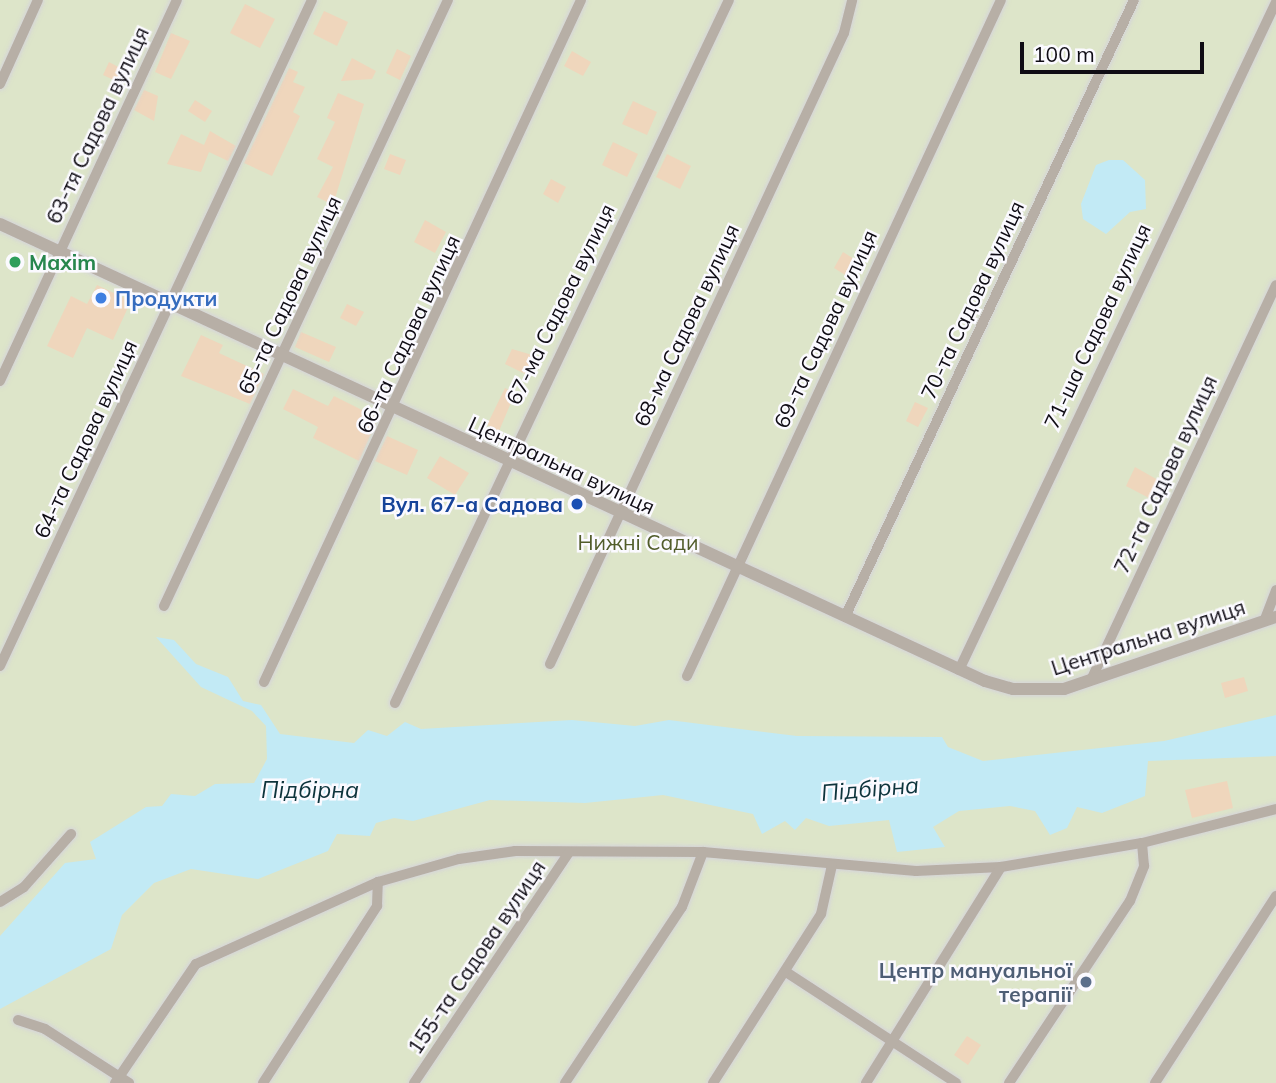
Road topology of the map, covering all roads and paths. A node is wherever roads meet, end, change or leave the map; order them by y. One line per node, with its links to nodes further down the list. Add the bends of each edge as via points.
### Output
1 (38, 0): 11 (street)
2 (177, 0): 13 (street, 63-тя Садова вулиця)
3 (312, 0): 15 (street, 64-та Садова вулиця)
4 (448, 0): 16 (street, 65-та Садова вулиця)
5 (582, 0): 18 (street, 66-та Садова вулиця)
6 (729, 0): 19 (street, 67-ма Садова вулиця)
7 (852, 0): 20 (street, 68-ма Садова вулиця, via 844,33)
8 (1001, 0): 21 (street, 69-та Садова вулиця)
9 (1134, 0): 24 (street, 70-та Садова вулиця)
10 (1276, 2): 28 (street, 71-ша Садова вулиця)
11 (0, 84)
12 (0, 224): 13 (street, Центральна вулиця)
13 (59, 253): 15 (street, Центральна вулиця); 17 (street, 63-тя Садова вулиця)
14 (1276, 285): 30 (street, 72-га Садова вулиця)
15 (170, 303): 16 (street, Центральна вулиця); 27 (street, 64-та Садова вулиця)
16 (282, 355): 18 (street, Центральна вулиця); 23 (street, 65-та Садова вулиця)
17 (0, 382)
18 (395, 408): 19 (street, Центральна вулиця); 31 (street, 66-та Садова вулиця)
19 (505, 460): 20 (street, Центральна вулиця); 32 (street, 67-ма Садова вулиця)
20 (620, 513): 21 (street, Центральна вулиця); 26 (street, 68-ма Садова вулиця)
21 (734, 566): 24 (street, Центральна вулиця); 29 (street, 69-та Садова вулиця)
22 (1276, 590): 25 (street)
23 (164, 606)
24 (845, 617): 28 (street, Центральна вулиця)
25 (1270, 618): 30 (street, Центральна вулиця)
26 (550, 664)
27 (0, 666)
28 (959, 670): 30 (street, Центральна вулиця, via 1040,692)
29 (687, 676)
30 (1091, 680)
31 (264, 682)
32 (395, 703)
33 (1276, 809): 35 (street)
34 (71, 834): 42 (street, via 24,887)
35 (1142, 844): 39 (street); 54 (street, via 1144,866 1130,901)
36 (569, 852): 37 (street); 40 (street, via 459,859); 49 (street, 155-та Садова вулиця)
37 (703, 852): 38 (street); 50 (street, via 682,907)
38 (832, 865): 39 (street, via 916,871); 43 (street, via 821,914)
39 (1000, 867): 45 (street)
40 (379, 882): 46 (street, via 196,964); 48 (street, via 377,906)
41 (1276, 896): 55 (street)
42 (0, 902)
43 (786, 972): 45 (street); 51 (street)
44 (18, 1020): 46 (street, via 45,1029)
45 (892, 1043): 52 (street); 53 (street)
46 (117, 1080): 47 (street)
47 (129, 1083)
48 (263, 1083)
49 (414, 1083)
50 (565, 1083)
51 (713, 1083)
52 (866, 1083)
53 (956, 1083)
54 (1009, 1083)
55 (1155, 1083)

